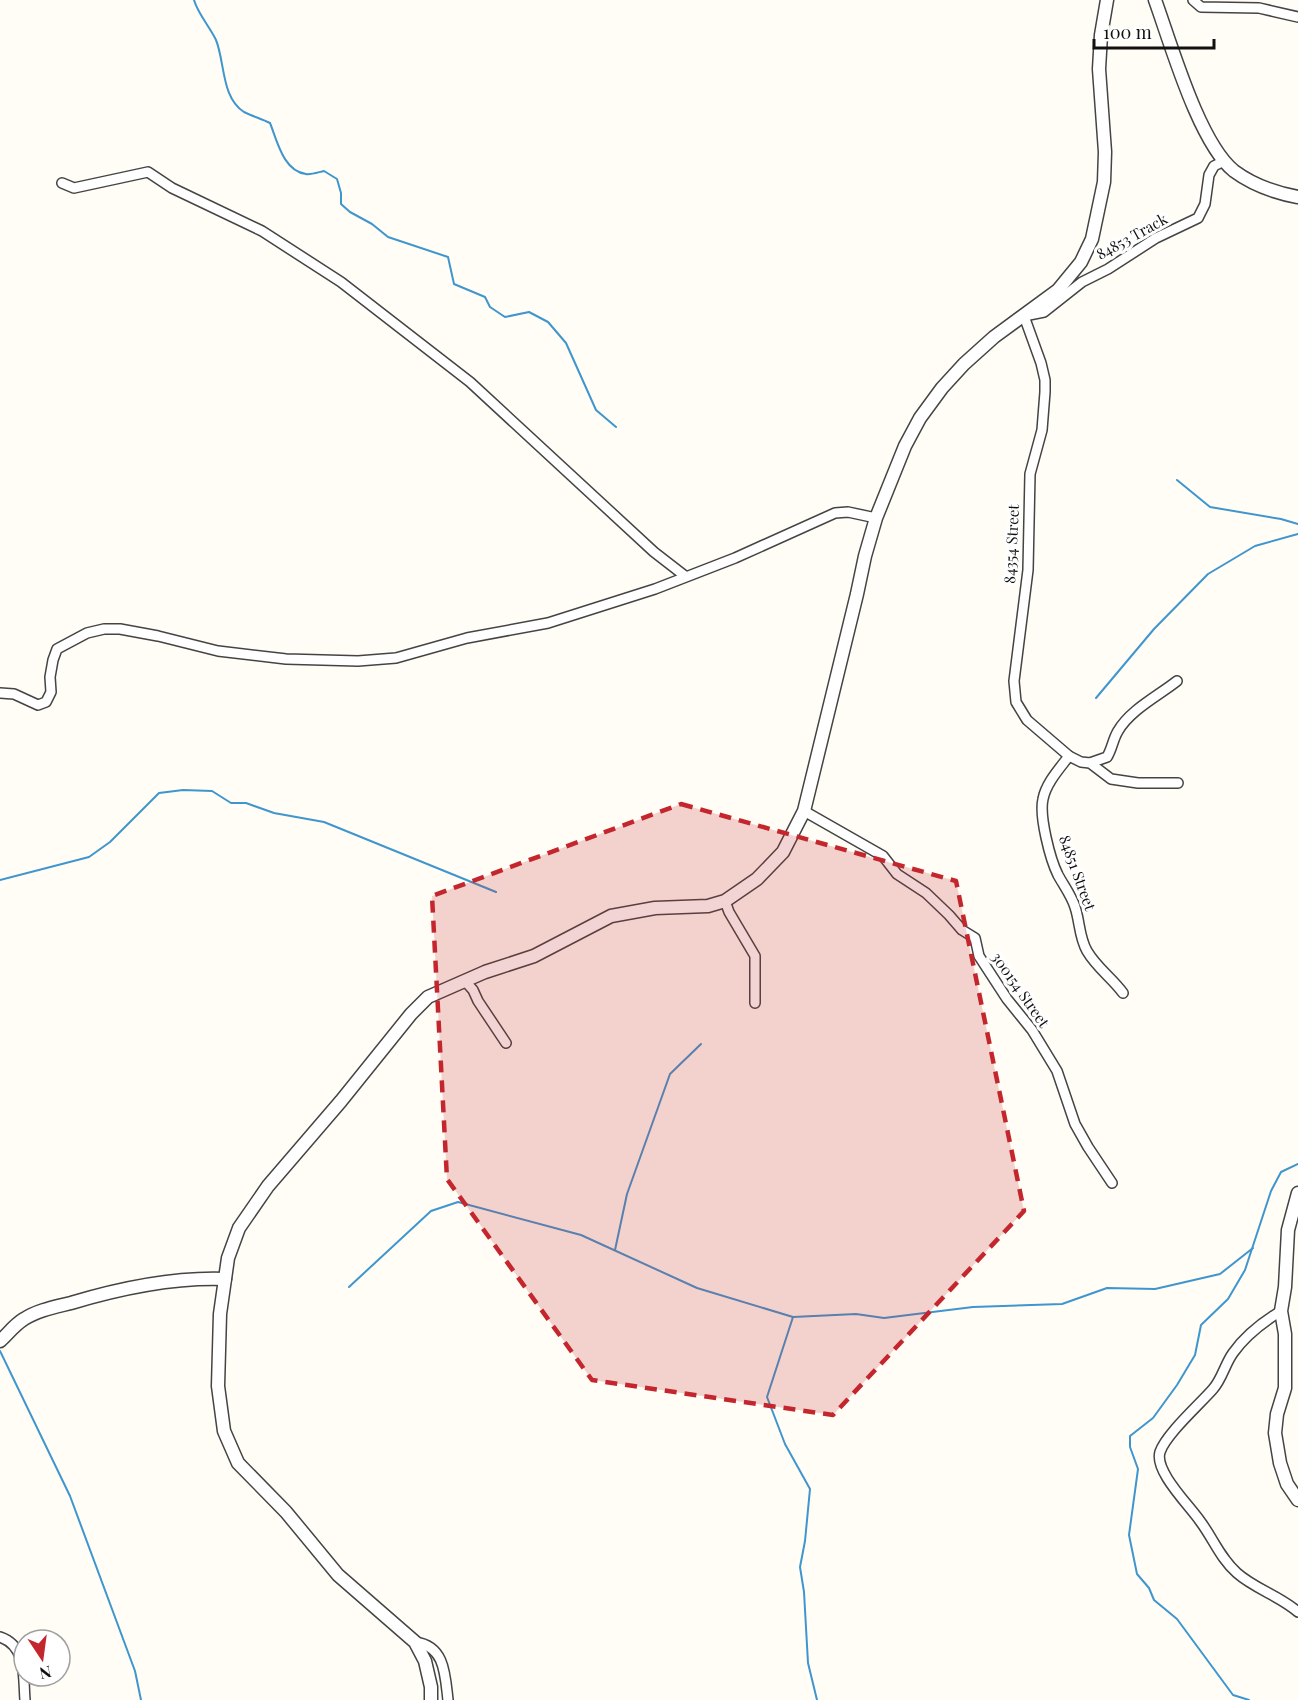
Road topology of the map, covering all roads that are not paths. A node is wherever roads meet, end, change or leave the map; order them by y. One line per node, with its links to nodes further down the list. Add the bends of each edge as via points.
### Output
1 (1107, 0): 8 (street, via 1099,69 1104,182 1092,239 1081,262 1058,290)
2 (1155, 0): 5 (street, via 1201,122)
3 (1193, 0): 4 (street, via 1201,7 1259,8)
4 (1298, 17)
5 (1224, 161): 7 (street, via 1260,186); 8 (street, 84853 Track, via 1214,166 1209,175 1205,204 1198,218 1155,238 1082,282 1044,312)
6 (62, 183): 10 (street, via 74,188 148,172 172,188 262,231 341,282 470,382)
7 (1298, 197)
8 (1024, 315): 9 (street, via 964,364 920,418); 13 (street, 84354 Street, via 1041,363 1045,392 1042,430 1030,474 1028,570 1015,694 1027,720)
9 (876, 518): 10 (street, via 835,513); 16 (street)
10 (685, 576): 12 (street, via 655,590 548,623 466,638 396,658 286,659 218,651 158,636 104,629 87,633 57,650 46,702 38,705 14,694)
11 (1177, 681): 14 (street, via 1121,726 1107,758)
12 (0, 693)
13 (1069, 756): 14 (street); 19 (street, 84851 Street, via 1043,797 1046,833 1086,949 1096,966)
14 (1090, 763): 15 (street, via 1111,779 1143,784)
15 (1178, 783)
16 (804, 811): 17 (street, via 783,852 757,879); 22 (street, 300154 Street, via 883,856 897,874 926,892 962,930 975,938 978,956 1057,1071 1076,1124)
17 (725, 901): 18 (street, via 611,916 534,956); 20 (street, via 755,956)
18 (465, 981): 21 (street); 24 (street, via 428,997 411,1014 268,1186 239,1228)
19 (1122, 993)
20 (755, 1003)
21 (506, 1043)
22 (1112, 1183)
23 (1298, 1193): 25 (street, via 1288,1230)
24 (225, 1280): 26 (street, via 173,1282 104,1293 38,1312); 30 (street, via 218,1386 224,1431 238,1463 286,1512 338,1575)
25 (1281, 1311): 27 (street, via 1286,1370 1275,1433 1287,1484); 28 (street, via 1251,1333 1233,1353 1216,1385 1159,1454 1164,1472 1225,1560 1237,1573)
26 (0, 1341)
27 (1298, 1500)
28 (1298, 1612)
29 (0, 1637): 31 (street, via 21,1654)
30 (415, 1642): 32 (street, via 425,1661); 33 (street, via 427,1643 441,1660)
31 (25, 1700)
32 (431, 1700)
33 (448, 1700)

